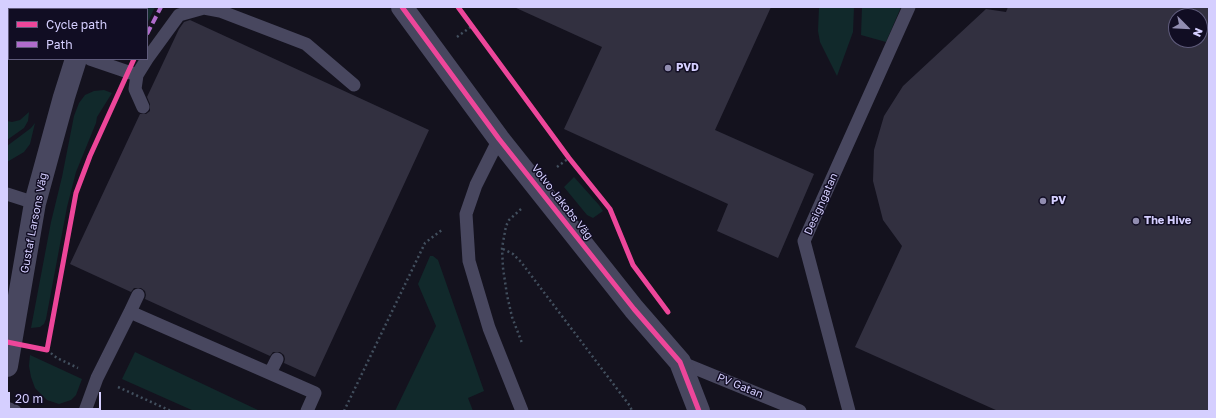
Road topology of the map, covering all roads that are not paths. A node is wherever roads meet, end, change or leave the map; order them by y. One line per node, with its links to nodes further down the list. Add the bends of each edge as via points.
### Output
1 (402, 7): 10 (street, Volvo Jakobs Väg)
2 (909, 7): 26 (lane, Designgatan, via 804,241)
3 (148, 58): 8 (lane, via 179,15 204,8 220,11 306,44)
4 (76, 60): 12 (street, Gustaf Larsons Väg)
5 (93, 60): 7 (lane)
6 (146, 60): 7 (lane)
7 (137, 75): 9 (lane, via 135,89)
8 (354, 85)
9 (143, 107)
10 (499, 139): 16 (street, Volvo Jakobs Väg, via 634,309); 23 (lane, via 476,185 466,214 469,261 489,328)
11 (7, 194): 12 (lane)
12 (35, 203): 17 (street, Gustaf Larsons Väg)
13 (138, 295): 14 (lane)
14 (130, 312): 18 (lane); 21 (lane, via 97,378)
15 (277, 359): 18 (lane)
16 (680, 362): 24 (street, Volvo Jakobs Väg); 25 (lane, PV Gatan)
17 (7, 366)
18 (270, 373): 22 (lane, via 315,393)
19 (7, 408): 20 (lane)
20 (15, 411)
21 (85, 411)
22 (307, 411)
23 (522, 411)
24 (699, 411)
25 (800, 411)
26 (848, 411)

